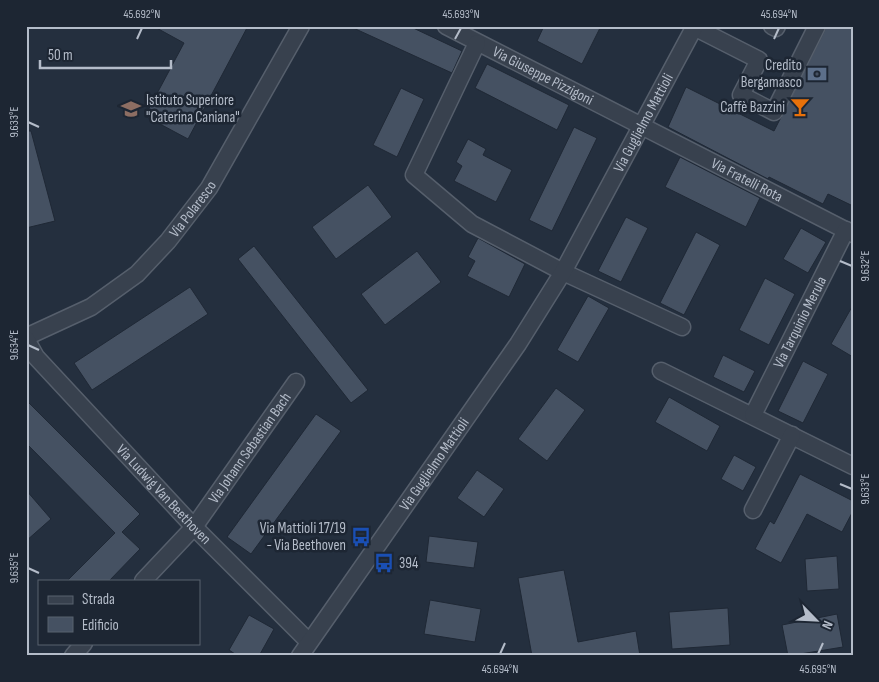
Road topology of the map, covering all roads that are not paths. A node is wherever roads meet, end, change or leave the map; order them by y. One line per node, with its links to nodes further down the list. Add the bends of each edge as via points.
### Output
1 (301, 26): 12 (street, Via Polaresco, via 209,188 168,241 137,274 91,307)
2 (446, 26): 7 (street, Via Giuseppe Pizzigoni)
3 (694, 26): 6 (street, via 759,60 741,95 774,112); 8 (street, Via Guglielmo Mattioli)
4 (772, 26): 5 (street)
5 (777, 26)
6 (817, 26)
7 (477, 43): 8 (street, Via Giuseppe Pizzigoni); 10 (street, via 414,175 472,224)
8 (640, 126): 9 (street, Via Fratelli Rota); 10 (street, Via Guglielmo Mattioli)
9 (850, 232): 15 (street, Via Tarquinio Merula)
10 (563, 272): 11 (street); 22 (street, Via Guglielmo Mattioli, via 518,344)
11 (682, 327)
12 (26, 338): 19 (street, Via Ludwig Van Beethoven, via 36,357)
13 (661, 371): 15 (street)
14 (296, 382): 19 (street, Via Johann Sebastian Bach)
15 (753, 415): 16 (street)
16 (792, 435): 17 (street); 18 (street)
17 (853, 466)
18 (753, 510)
19 (194, 527): 20 (street, Via Johann Sebastian Bach); 22 (street, Via Ludwig Van Beethoven)
20 (144, 580)
21 (83, 644): 23 (street)
22 (302, 652)
23 (73, 656)

